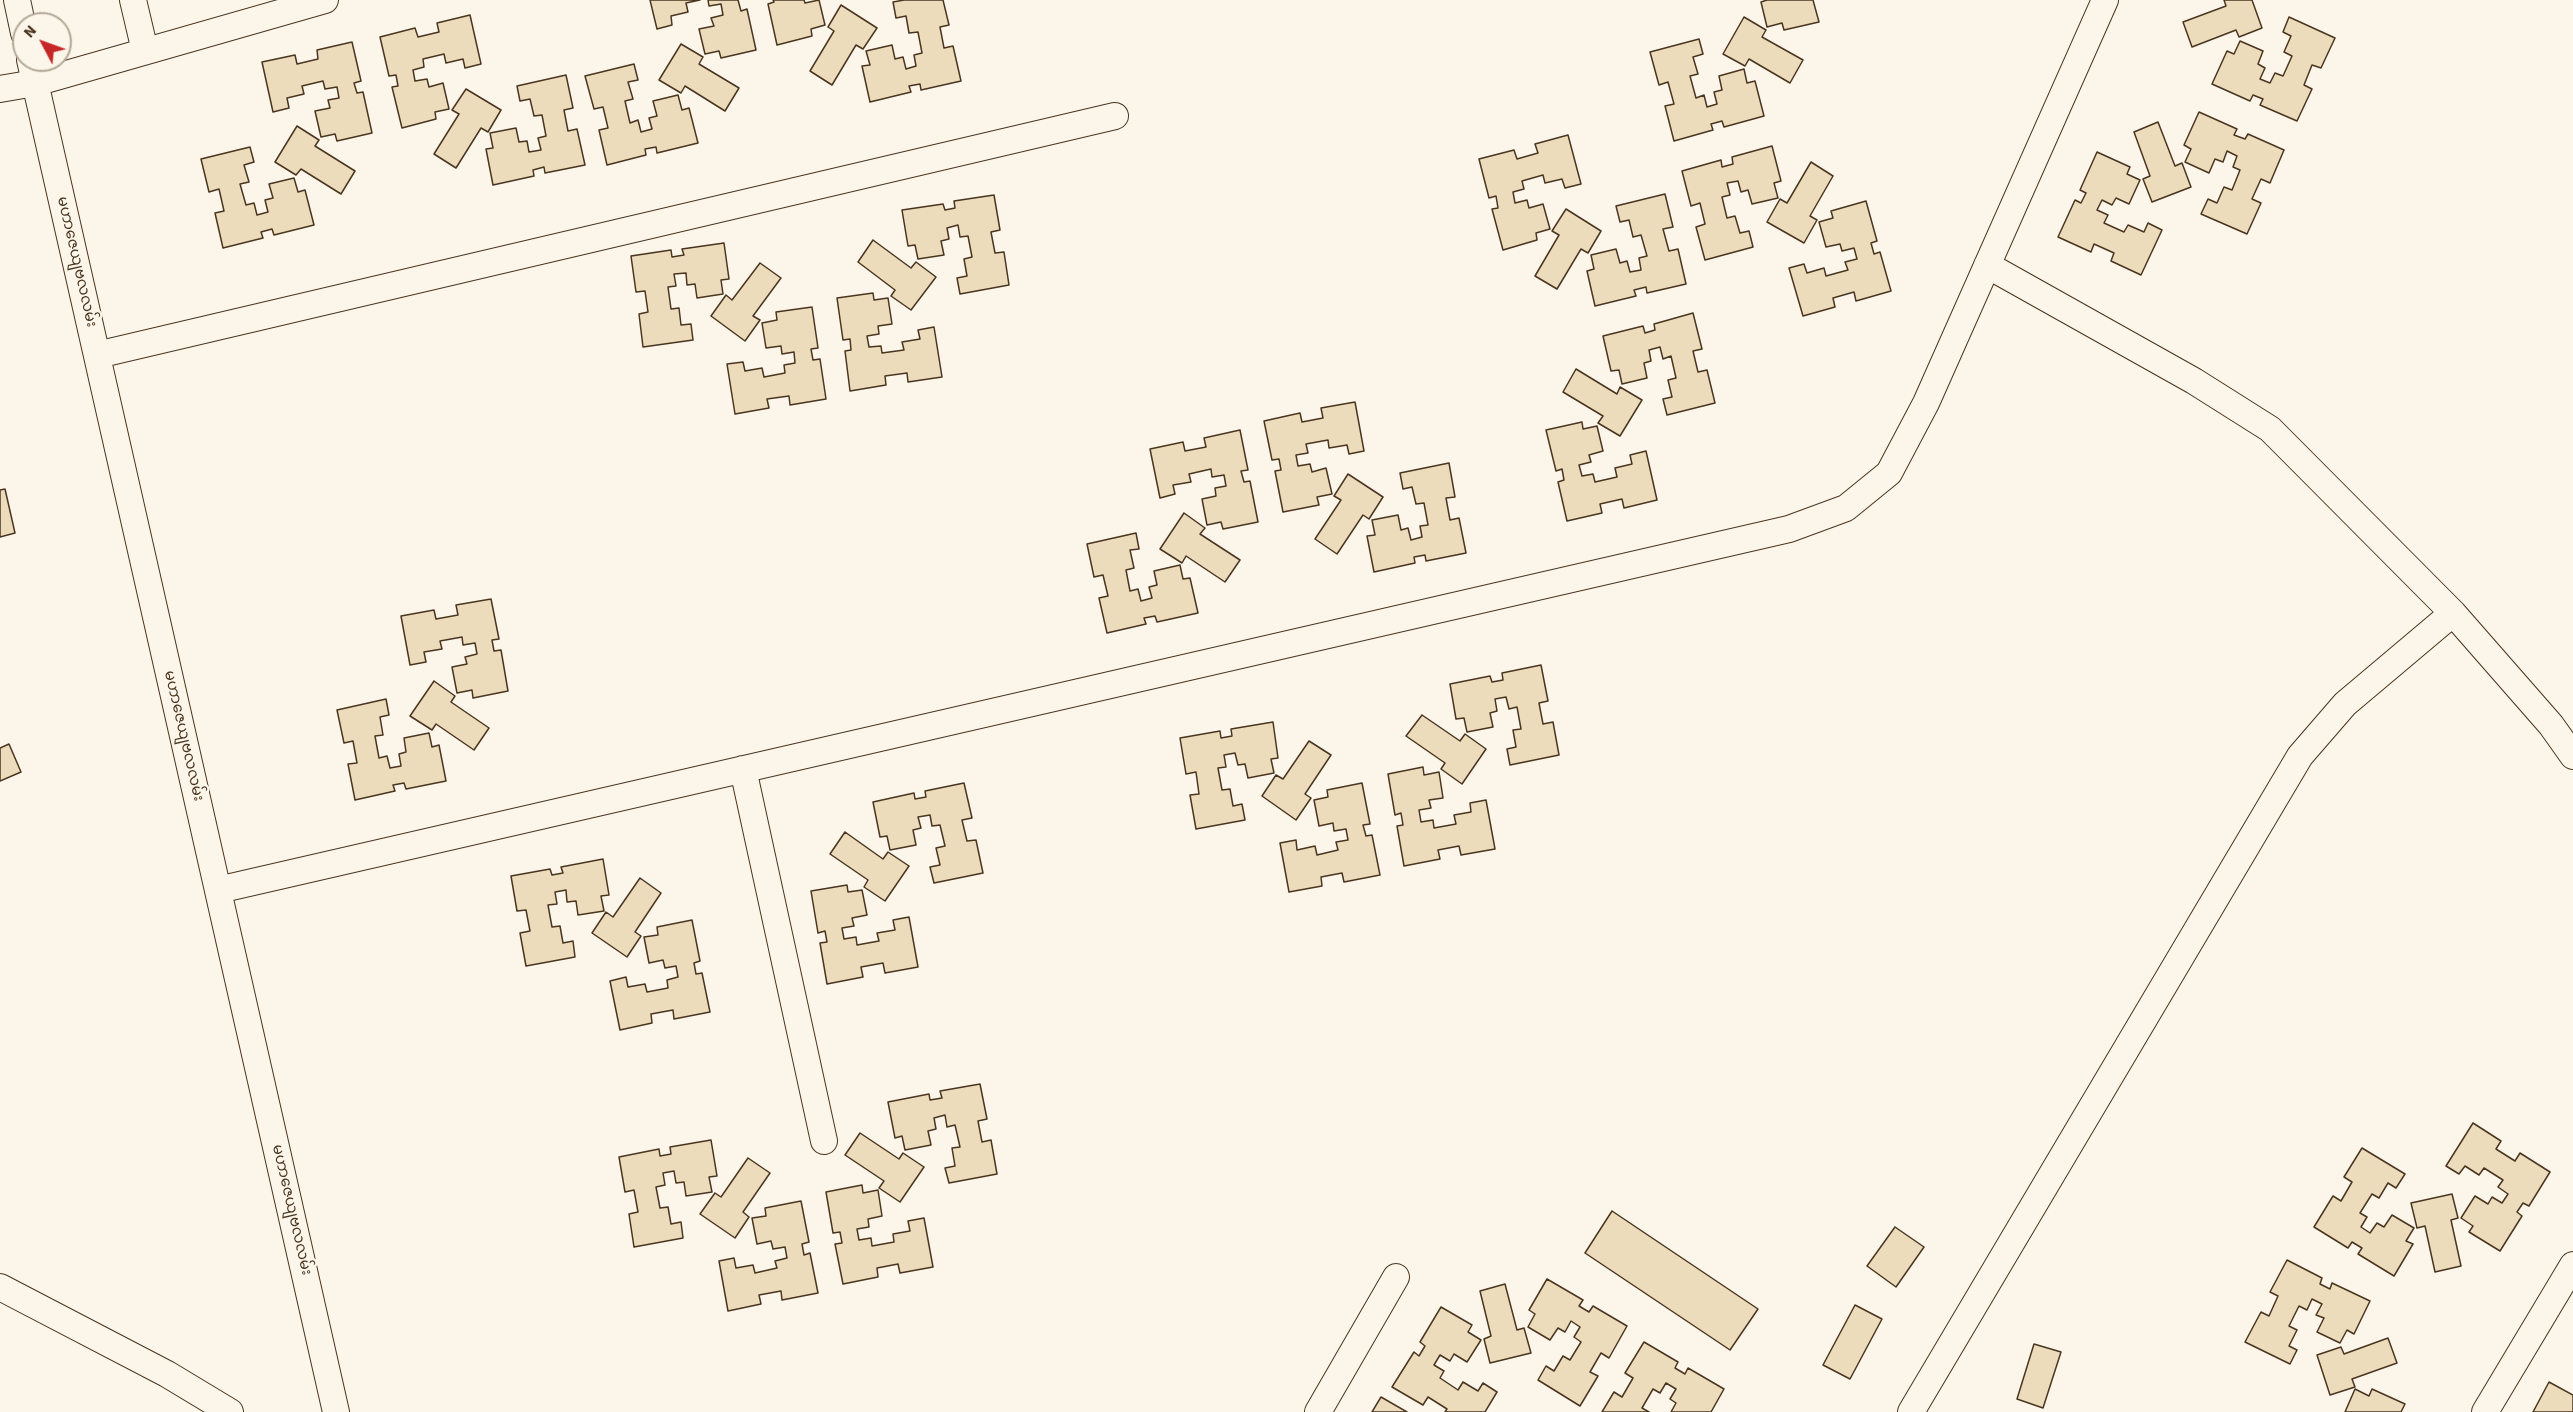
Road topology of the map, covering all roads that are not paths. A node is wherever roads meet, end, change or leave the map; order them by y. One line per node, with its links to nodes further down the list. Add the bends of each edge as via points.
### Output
1 (133, 0): 4 (street)
2 (325, 0): 4 (street)
3 (2105, 0): 10 (street)
4 (145, 51): 5 (street)
5 (72, 64)
6 (31, 72): 8 (street)
7 (33, 72): 11 (street, မဟာဇေယျဗလလမ်း)
8 (0, 89)
9 (1114, 116): 11 (street)
10 (1987, 265): 12 (street, via 2194,381 2270,429); 14 (street, via 1926,403 1889,473 1846,508 1789,529)
11 (97, 355): 15 (street, မဟာဇေယျဗလလမ်း)
12 (2453, 613): 13 (street, via 2551,725); 23 (street, via 2345,704 2300,756)
13 (2573, 756)
14 (743, 770): 15 (street); 16 (street)
15 (218, 890): 21 (street, မဟာဇေယျဗလလမ်း)
16 (824, 1141)
17 (2573, 1265): 24 (street)
18 (1396, 1276): 22 (street)
19 (6, 1300): 20 (street, via 166,1374)
20 (230, 1412)
21 (336, 1412)
22 (1318, 1412)
23 (1911, 1412)
24 (2485, 1412)

